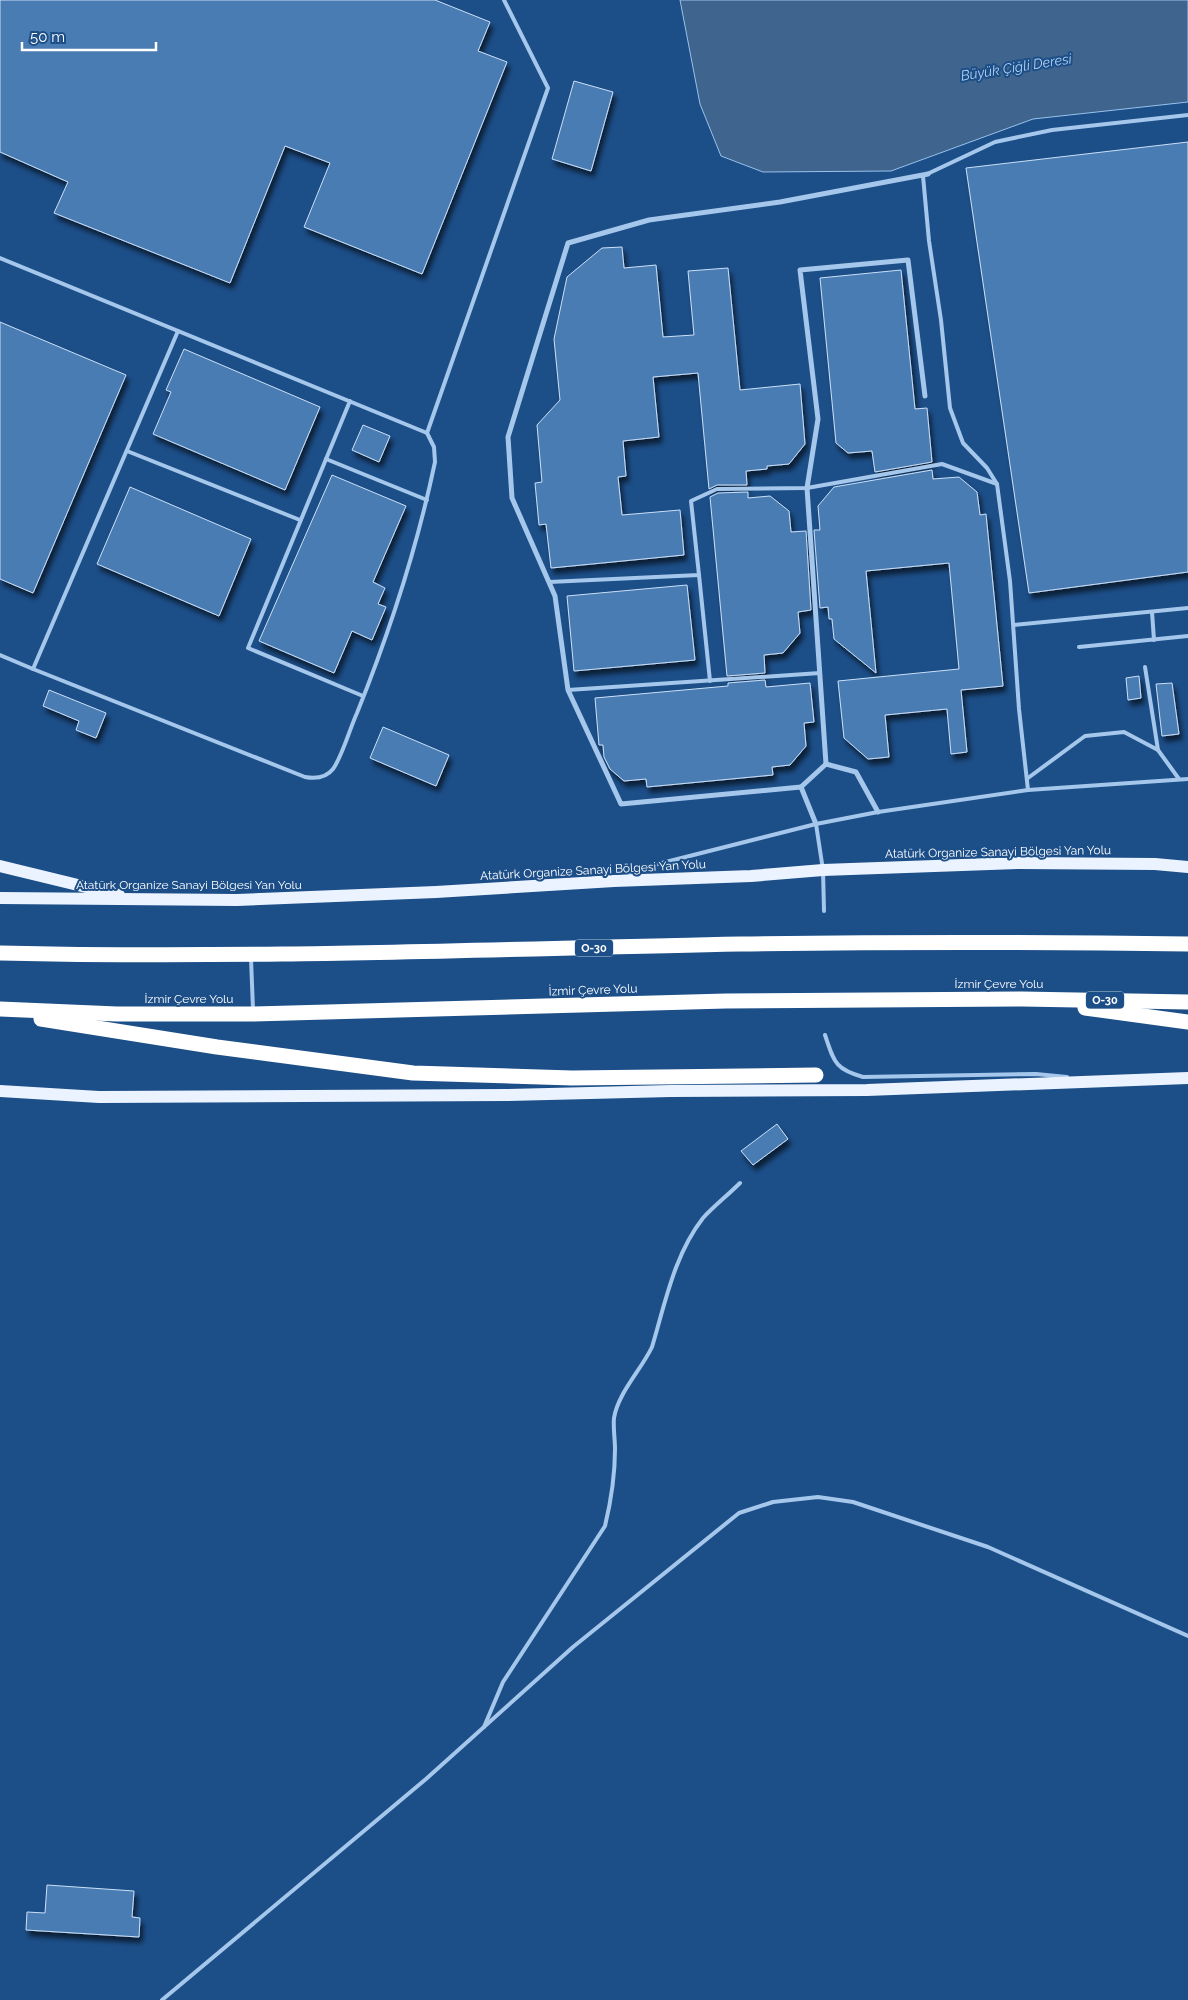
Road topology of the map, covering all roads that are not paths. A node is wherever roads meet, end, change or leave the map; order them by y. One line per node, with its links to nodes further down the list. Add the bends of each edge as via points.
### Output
1 (504, 0): 8 (lane, via 548,88)
2 (1188, 116): 3 (lane, via 1052,130 995,142)
3 (928, 174): 11 (lane, via 923,176 929,241 950,408 963,443); 16 (street, via 780,202 649,220 568,243 508,437 512,498)
4 (0, 258): 5 (lane)
5 (178, 331): 7 (lane); 9 (lane)
6 (925, 396): 12 (street, via 908,260 800,270 818,419)
7 (350, 401): 8 (lane); 10 (lane)
8 (427, 433): 13 (lane, via 434,447 435,462)
9 (127, 451): 14 (lane); 25 (lane)
10 (326, 459): 13 (lane); 14 (lane)
11 (998, 484): 12 (lane, via 942,464); 19 (lane)
12 (807, 488): 15 (lane, via 717,489 692,501); 26 (street)
13 (427, 500): 29 (lane, via 408,572)
14 (300, 520): 29 (lane, via 248,648)
15 (699, 575): 16 (lane); 27 (lane)
16 (549, 582): 28 (street, via 555,596)
17 (1188, 608): 18 (lane)
18 (1152, 612): 19 (lane); 21 (lane)
19 (1014, 625): 32 (lane, via 1019,709)
20 (1188, 636): 21 (lane)
21 (1154, 640): 22 (lane)
22 (1079, 647)
23 (0, 655): 25 (lane)
24 (1145, 667): 30 (lane)
25 (33, 669): 29 (lane, via 313,779 333,768)
26 (820, 673): 27 (lane); 31 (street)
27 (710, 680): 28 (lane)
28 (568, 690): 35 (street, via 621,804)
29 (363, 696)
30 (1158, 750): 32 (lane, via 1124,732 1085,736); 33 (lane)
31 (826, 764): 35 (street); 37 (street, via 856,772)
32 (1028, 778): 36 (lane)
33 (1179, 779): 34 (lane); 36 (lane)
34 (1188, 779)
35 (801, 787): 38 (street)
36 (1028, 790): 37 (lane)
37 (878, 812): 38 (lane)
38 (816, 824): 41 (lane); 42 (lane, via 646,867)
39 (0, 866): 44 (main road)
40 (1188, 867): 41 (main road, Atatürk Organize Sanayi Bölgesi Yan Yolu, via 1019,863)
41 (823, 870): 42 (main road, Atatürk Organize Sanayi Bölgesi Yan Yolu); 45 (lane)
42 (614, 881): 44 (main road, Atatürk Organize Sanayi Bölgesi Yan Yolu, via 436,892)
43 (0, 898): 44 (main road, Atatürk Organize Sanayi Bölgesi Yan Yolu)
44 (143, 901)
45 (824, 911)
46 (1188, 944): 48 (highway, O-30, via 978,941)
47 (0, 953): 48 (highway, O-30, via 114,956)
48 (251, 954): 52 (lane)
49 (1022, 999): 50 (highway, İzmir Çevre Yolu / O-30); 52 (highway, İzmir Çevre Yolu / O-30, via 726,1001); 53 (highway)
50 (1188, 1002)
51 (0, 1011): 52 (highway, İzmir Çevre Yolu / O-30); 55 (highway, via 216,1047 413,1073 572,1078)
52 (253, 1014)
53 (1188, 1022)
54 (825, 1035): 57 (lane, via 834,1062 848,1073 863,1077 1036,1074)
55 (816, 1075)
56 (1188, 1078): 57 (main road)
57 (1123, 1081): 58 (main road, via 867,1090 279,1098 99,1097)
58 (0, 1091)
59 (740, 1183): 61 (lane, via 704,1218 678,1262 652,1347 628,1385 614,1418 615,1451 605,1526 503,1682)
60 (1188, 1636): 61 (lane, via 988,1547 853,1502 818,1497 774,1502 739,1513 573,1647)
61 (483, 1728): 62 (lane)
62 (162, 2000)

